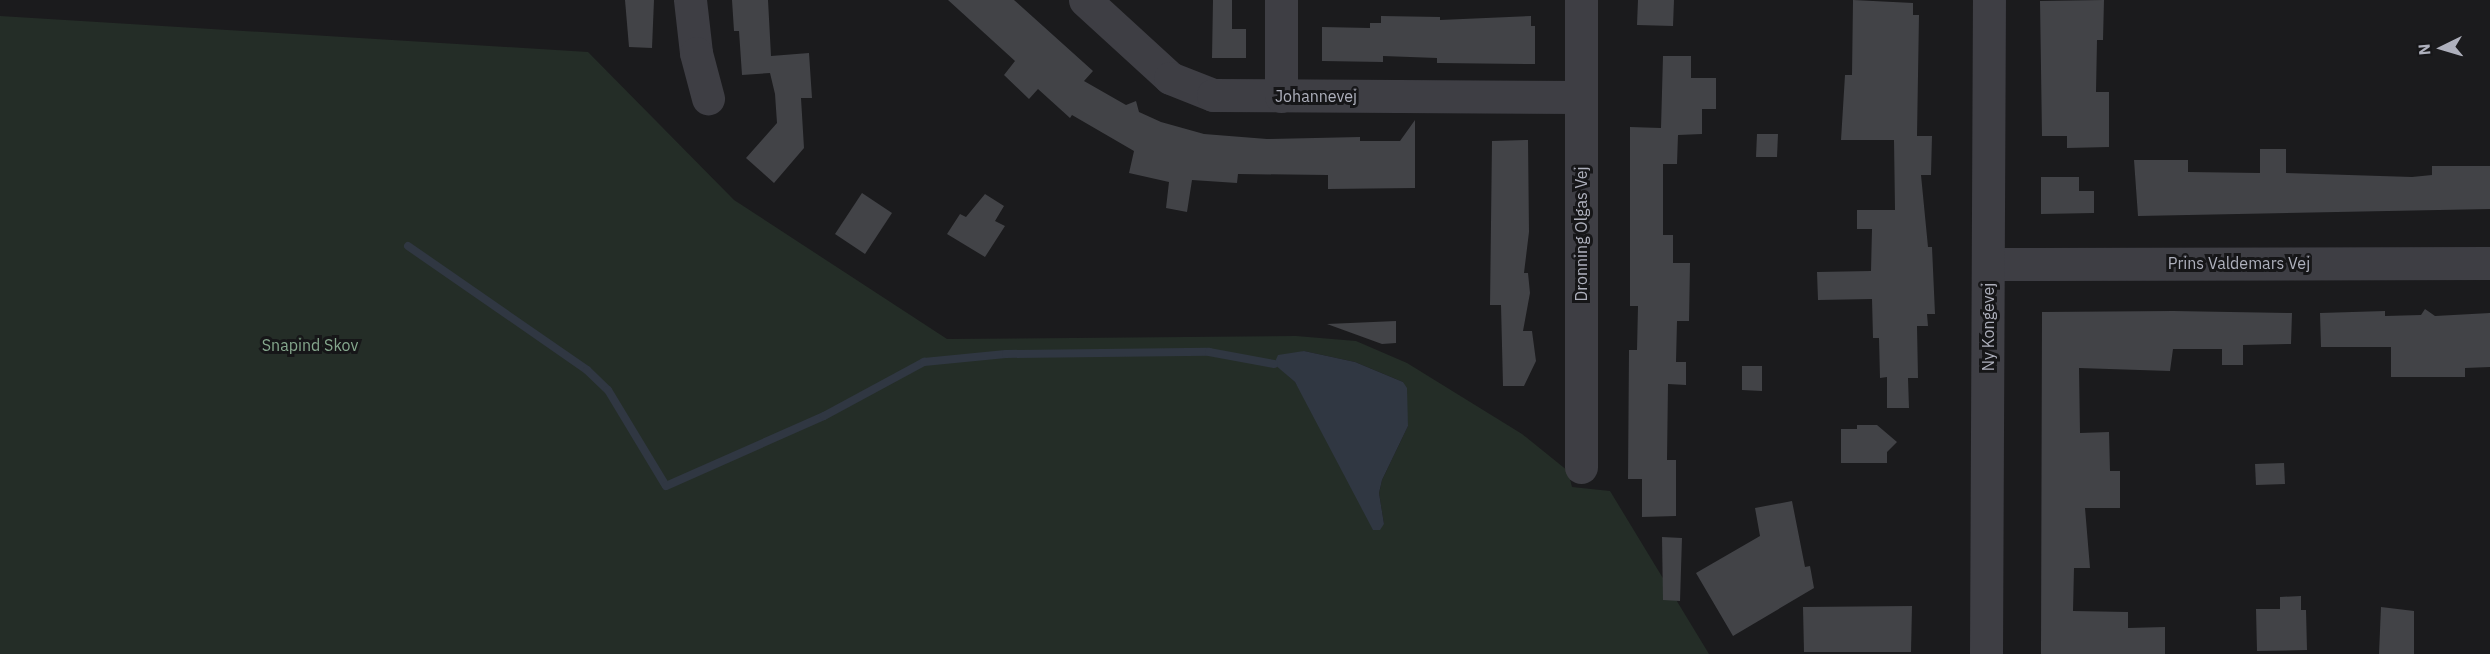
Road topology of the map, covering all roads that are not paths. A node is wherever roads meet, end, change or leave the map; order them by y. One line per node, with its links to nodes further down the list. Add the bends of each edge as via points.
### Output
1 (690, 0): 8 (street, via 696,53)
2 (1085, 0): 6 (street, Johannevej, via 1170,78 1213,95)
3 (1281, 0): 6 (street)
4 (1581, 0): 7 (street, Dronning Olgas Vej)
5 (1989, 0): 10 (street, Ny Kongevej)
6 (1281, 96): 7 (street, Johannevej)
7 (1581, 97): 11 (street, Dronning Olgas Vej)
8 (708, 98)
9 (2490, 263): 10 (street, Prins Valdemars Vej)
10 (1989, 264): 12 (street, Ny Kongevej)
11 (1581, 467)
12 (1986, 654)

